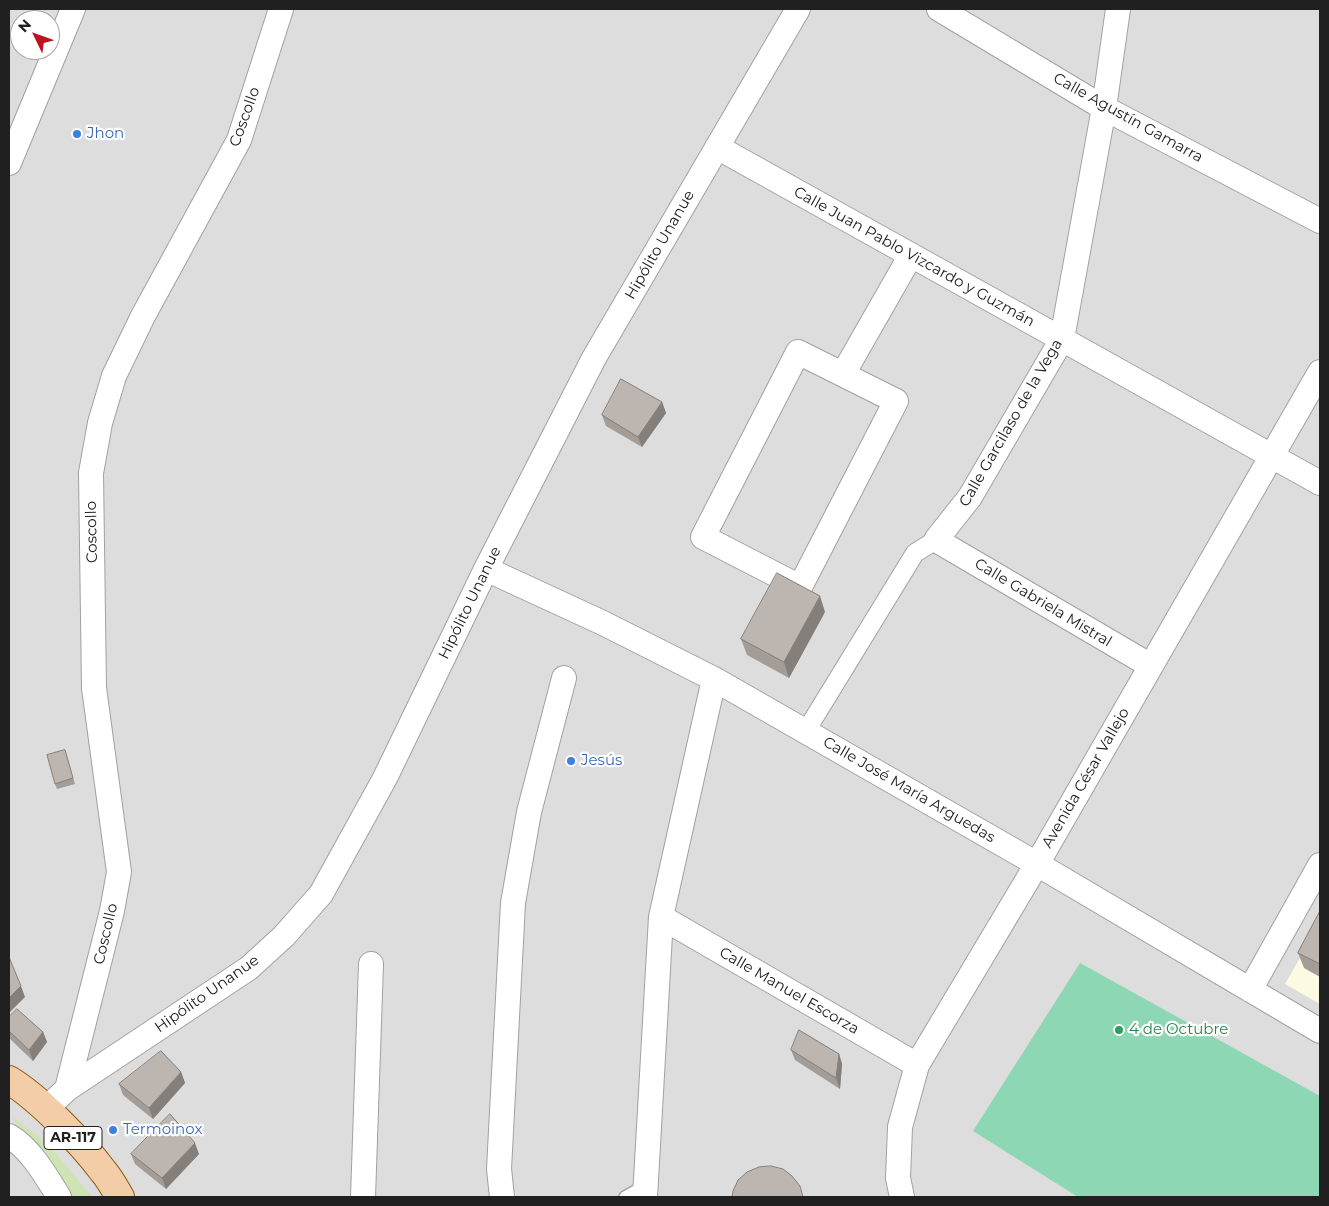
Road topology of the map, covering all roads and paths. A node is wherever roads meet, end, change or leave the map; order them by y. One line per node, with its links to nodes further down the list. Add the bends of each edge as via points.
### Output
1 (73, 9): 7 (street)
2 (281, 9): 31 (street, Coscollo, via 239,140 114,376 99,432 91,473 94,688 119,872)
3 (798, 9): 8 (street, Hipólito Unanue)
4 (939, 9): 6 (street, Calle Agustín Gamarra)
5 (1118, 9): 6 (street, Calle Garcilaso de la Vega)
6 (1104, 108): 10 (street, Calle Agustín Gamarra); 12 (street, Calle Garcilaso de la Vega)
7 (18, 114): 9 (street)
8 (717, 147): 11 (street, Calle Juan Pablo Vizcardo y Guzmán); 18 (street, Hipólito Unanue, via 594,358)
9 (9, 163)
10 (1320, 222)
11 (911, 255): 12 (street, Calle Juan Pablo Vizcardo y Guzmán); 14 (street)
12 (1062, 339): 15 (street, Calle Juan Pablo Vizcardo y Guzmán); 17 (street, Calle Garcilaso de la Vega, via 970,497)
13 (1320, 372): 15 (street, Avenida César Vallejo)
14 (843, 374): 14 (street, via 798,352 703,537 800,587 896,401)
15 (1272, 456): 16 (street, Calle Juan Pablo Vizcardo y Guzmán); 19 (street, Avenida César Vallejo)
16 (1320, 483)
17 (936, 540): 19 (street, Calle Gabriela Mistral); 22 (street, Calle Garcilaso de la Vega, via 915,553)
18 (486, 569): 21 (street, Calle José María Arguedas); 31 (street, Hipólito Unanue, via 385,778 321,894 284,936 249,968)
19 (1150, 666): 23 (street, Avenida César Vallejo)
20 (564, 678): 38 (street, via 529,812 513,904 499,1169)
21 (714, 679): 22 (street, Calle José María Arguedas); 25 (street)
22 (806, 731): 23 (street, Calle José María Arguedas)
23 (1037, 864): 27 (street, Calle José María Arguedas); 29 (street, Avenida César Vallejo)
24 (1320, 865): 27 (street)
25 (661, 916): 29 (street, Calle Manuel Escorza); 34 (street)
26 (371, 964): 37 (street)
27 (1250, 990): 28 (street, Calle José María Arguedas)
28 (1320, 1031)
29 (917, 1065): 40 (street, Avenida César Vallejo, via 900,1126 898,1178)
30 (11, 1082): 32 (main road, AR-117)
31 (67, 1088): 32 (street, Hipólito Unanue)
32 (47, 1111): 36 (main road, AR-117, via 104,1171)
33 (9, 1136): 35 (street, via 45,1174)
34 (646, 1191): 39 (lane)
35 (59, 1197)
36 (120, 1197)
37 (363, 1197)
38 (502, 1197)
39 (625, 1197)
40 (902, 1197)

